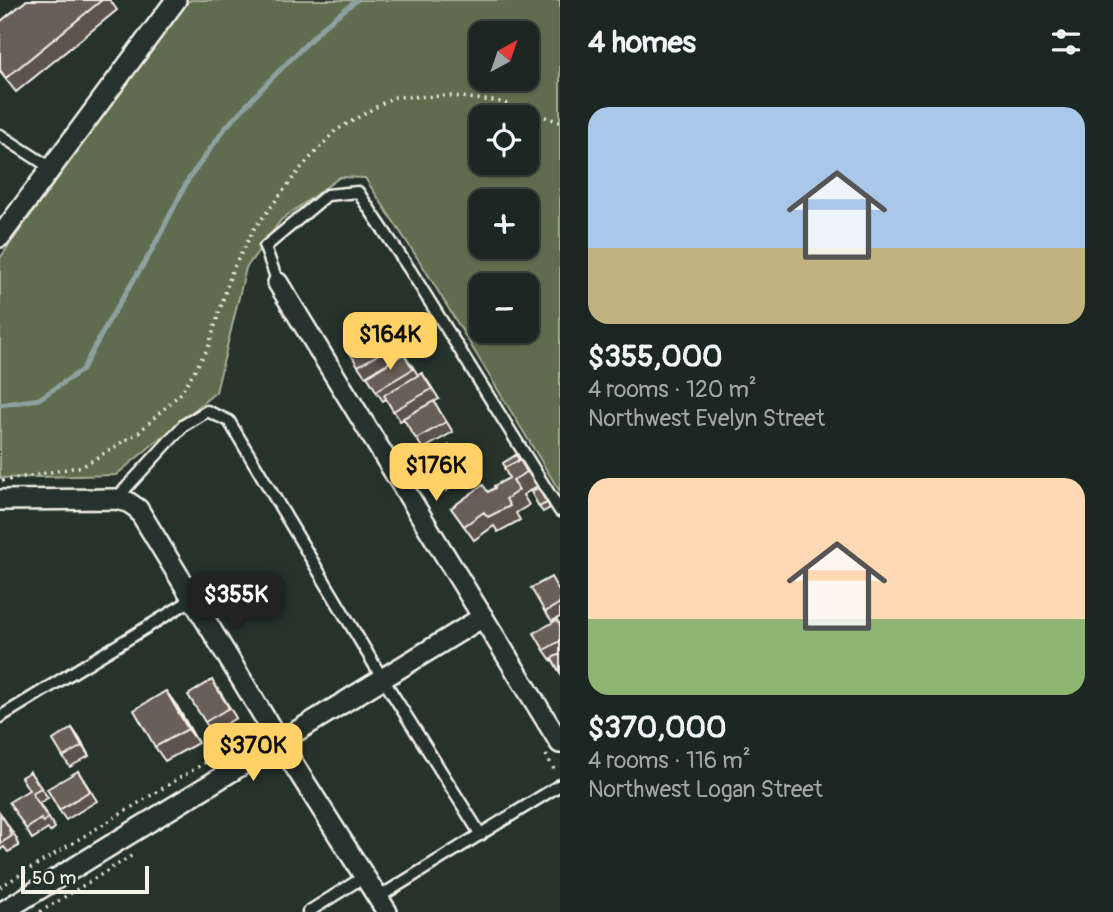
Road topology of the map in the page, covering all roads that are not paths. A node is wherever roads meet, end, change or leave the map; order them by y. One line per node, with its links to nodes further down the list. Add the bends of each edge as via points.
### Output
1 (176, 0): 3 (street)
2 (0, 135): 3 (lane)
3 (51, 168): 4 (street)
4 (0, 237)
5 (278, 284): 8 (lane, via 265,247 327,195 358,192); 10 (street)
6 (116, 499): 7 (street); 9 (street, via 138,509); 11 (lane, via 184,425 207,411 229,421)
7 (0, 500)
8 (560, 511)
9 (193, 599): 12 (lane); 13 (street)
10 (483, 617): 11 (street); 14 (street)
11 (383, 679): 13 (street); 16 (lane)
12 (0, 717)
13 (280, 743): 17 (street); 19 (street)
14 (560, 743)
15 (560, 785): 16 (lane)
16 (481, 835): 18 (lane)
17 (365, 876): 18 (street); 20 (lane)
18 (383, 905)
19 (2, 912)
20 (308, 912)

